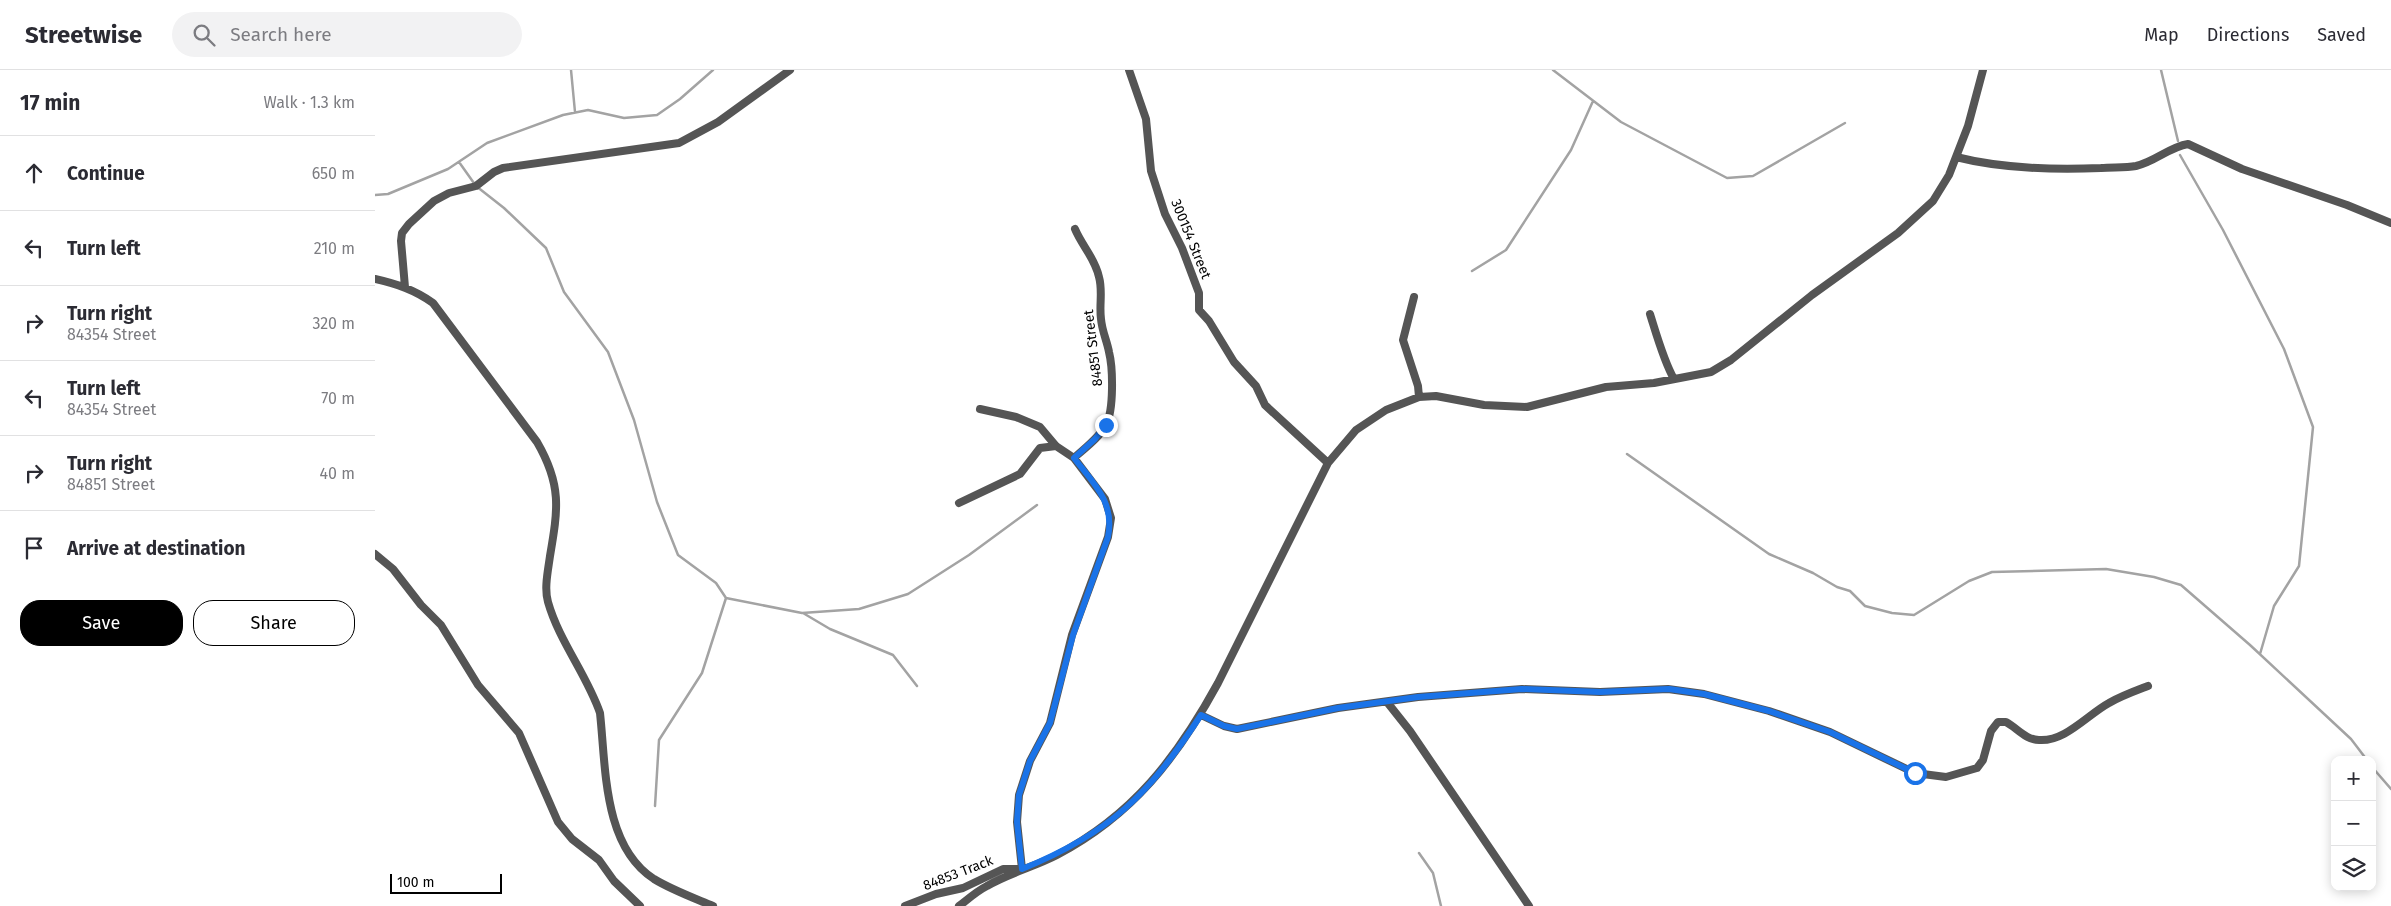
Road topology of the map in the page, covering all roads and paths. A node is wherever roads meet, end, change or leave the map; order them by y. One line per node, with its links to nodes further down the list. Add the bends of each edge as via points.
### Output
1 (790, 70): 8 (street, via 696,136 679,143 503,168 476,186 434,201 402,232)
2 (1129, 70): 16 (street, 300154 Street, via 1146,119 1151,171 1165,214 1199,293 1199,310 1209,320 1234,362 1256,386 1265,405)
3 (1983, 70): 4 (street)
4 (1957, 157): 5 (street, via 1975,162 2061,170 2135,166 2150,163 2173,149 2189,144 2242,169); 11 (street, via 1933,201 1897,233 1731,360 1711,372)
5 (2391, 223)
6 (1075, 229): 15 (street, 84851 Street, via 1093,259 1099,277 1111,392 1106,425)
7 (375, 279): 8 (street)
8 (405, 287): 24 (street, via 420,294 440,311 537,442 553,473 557,514 548,574 548,601 600,713 611,808 620,841 629,856 654,879)
9 (1413, 297): 12 (street, via 1403,340)
10 (1650, 314): 11 (street)
11 (1674, 379): 12 (street, via 1606,387 1527,407 1485,406 1436,396)
12 (1419, 397): 16 (street, via 1386,410 1356,430)
13 (980, 409): 14 (street, via 1017,417 1040,427)
14 (1056, 446): 15 (street); 17 (street, via 1040,448 1020,474)
15 (1074, 458): 22 (street, via 1105,499 1110,526 1073,635 1050,723 1030,761 1019,795 1017,822)
16 (1328, 463): 21 (street)
17 (959, 502)
18 (375, 554): 23 (street, via 393,569 421,605 441,624 479,685 519,733 558,822 572,839 599,860)
19 (2148, 686): 20 (street, via 2111,702 2052,739 2038,741 2006,722 1998,722 1991,731 1989,744 1977,768 1946,777 1915,773 1830,732 1769,711 1704,694 1669,689 1600,692 1522,689)
20 (1387, 702): 21 (street, via 1338,708 1237,729); 27 (street)
21 (1201, 715): 22 (street, via 1139,797 1112,820 1055,856)
22 (1022, 869): 25 (street, 84853 Track, via 1003,869 963,888); 26 (street, via 986,886)
23 (640, 906)
24 (713, 906)
25 (905, 906)
26 (959, 906)
27 (1529, 906)

